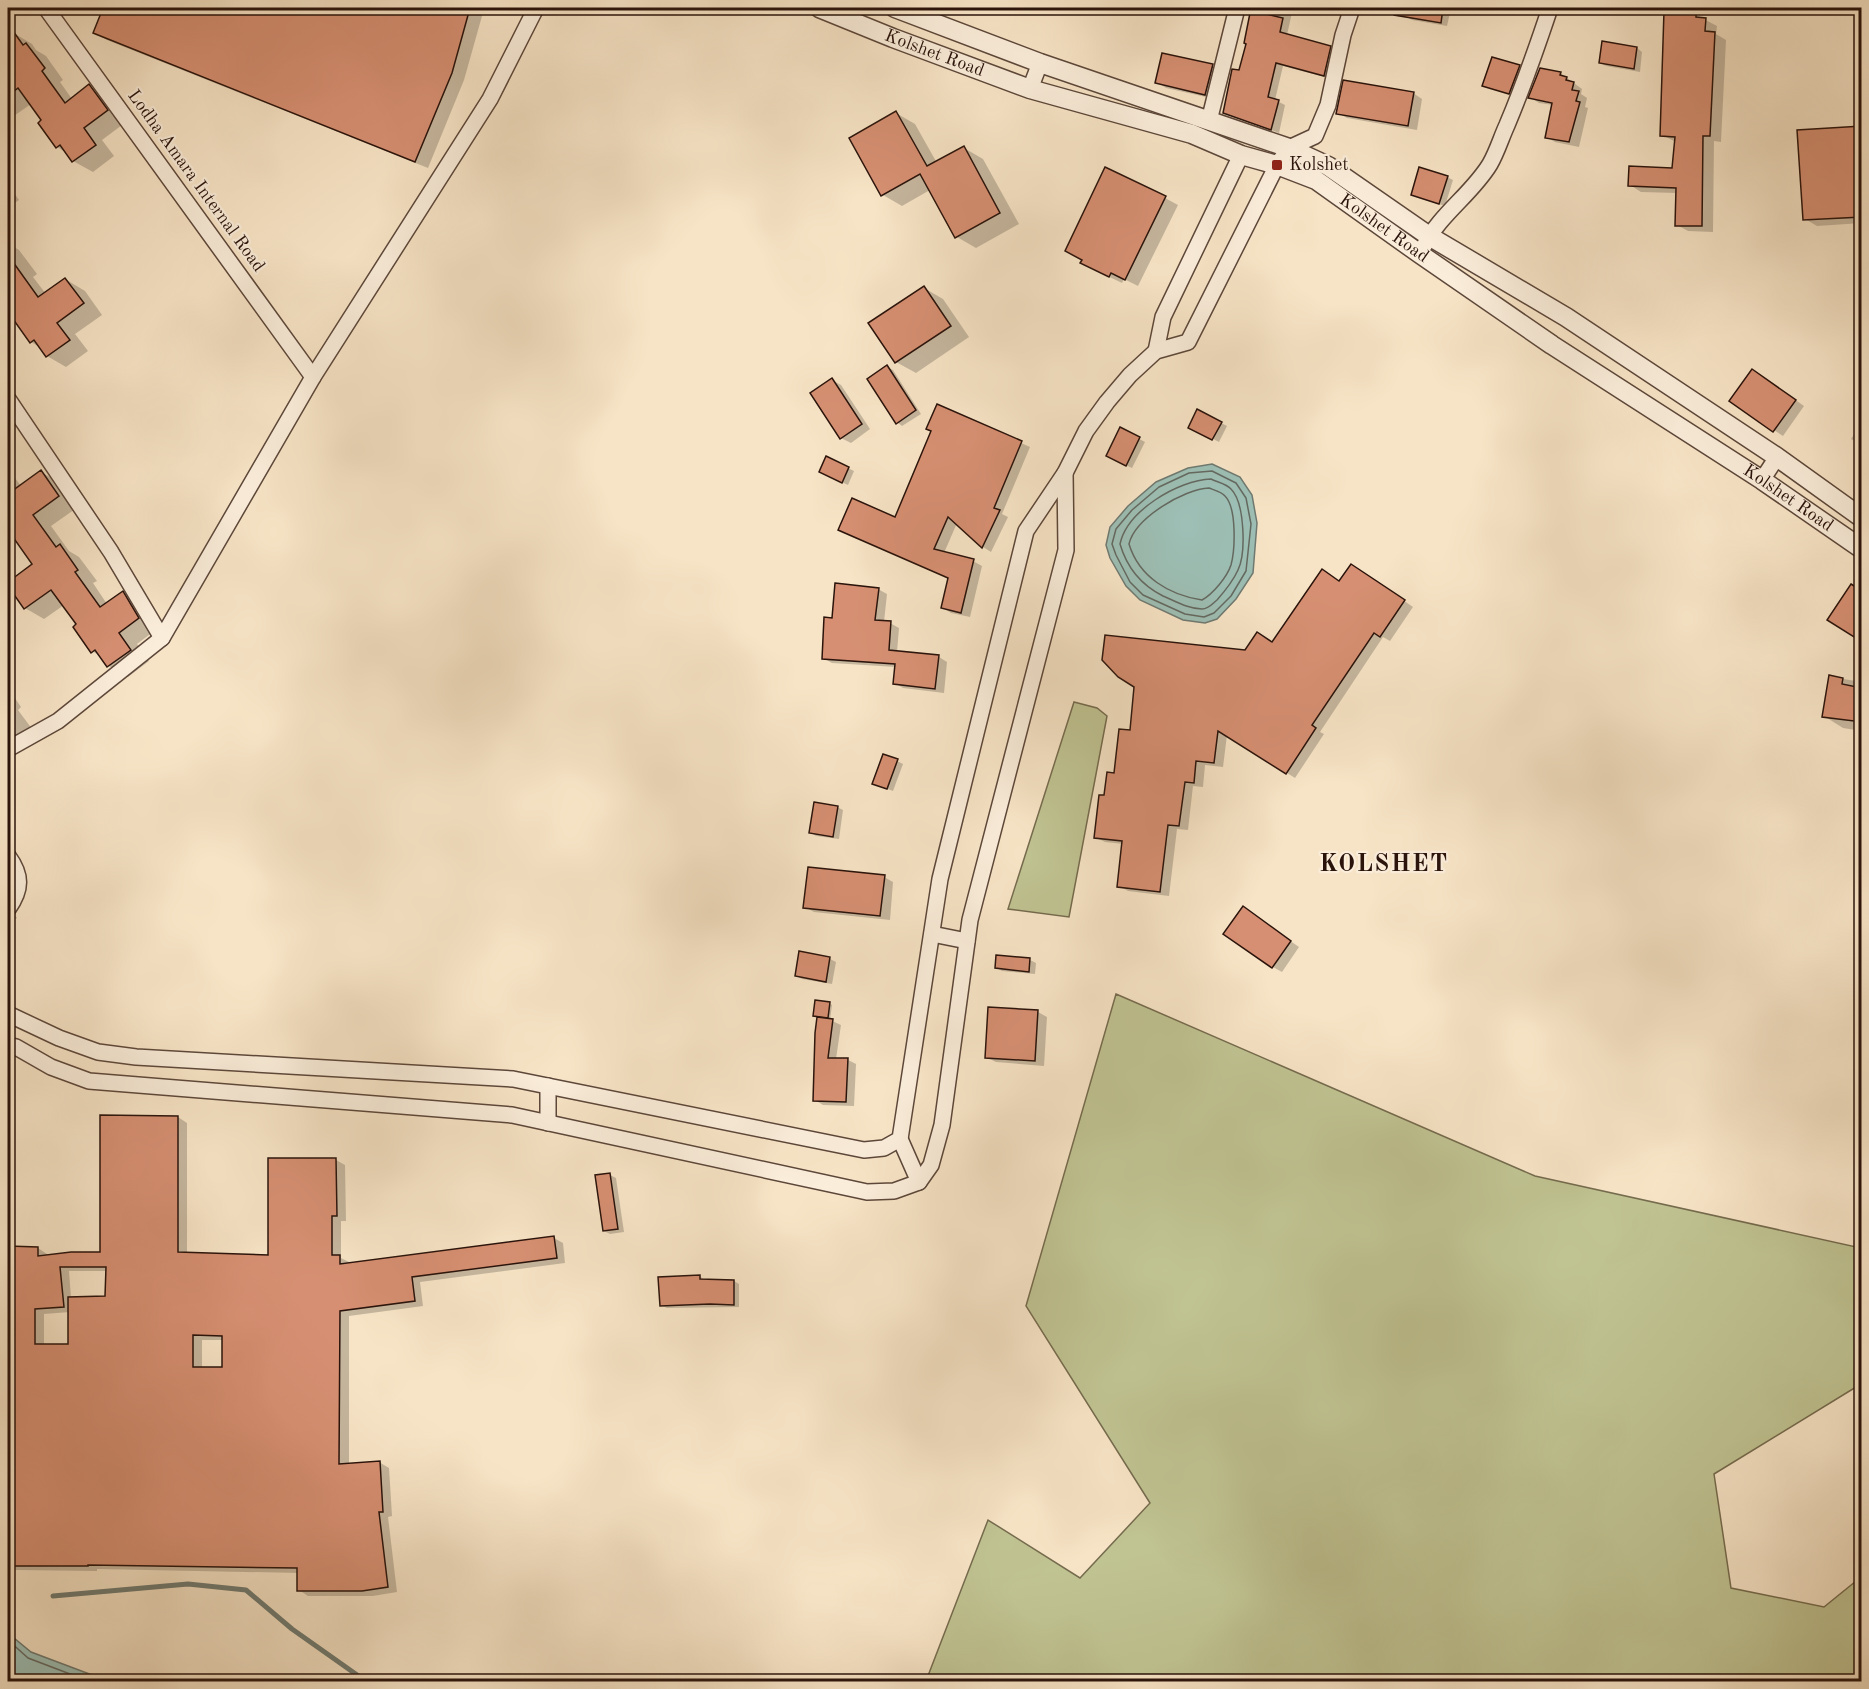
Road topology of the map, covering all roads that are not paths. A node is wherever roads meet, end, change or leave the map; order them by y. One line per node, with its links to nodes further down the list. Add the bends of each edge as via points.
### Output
1 (46, 8): 17 (street, Lodha Amara Internal Road)
2 (536, 8): 17 (street, via 490,99)
3 (819, 8): 9 (street, Kolshet Road)
4 (895, 8): 8 (street, Kolshet Road)
5 (1237, 8): 10 (street)
6 (1352, 8): 11 (street, via 1328,105 1315,135)
7 (1550, 8): 14 (street, via 1491,162)
8 (1040, 63): 9 (street); 10 (street, Kolshet Road)
9 (1030, 89): 12 (street, Kolshet Road, via 1192,134)
10 (1208, 119): 11 (street, Kolshet Road)
11 (1289, 148): 13 (street); 14 (street, Kolshet Road, via 1328,166)
12 (1241, 155): 13 (street, Kolshet Road); 16 (street, via 1163,317)
13 (1277, 165): 15 (street, Kolshet Road, via 1316,180); 16 (street, via 1188,342)
14 (1429, 236): 15 (street); 19 (street, Kolshet Road, via 1566,317)
15 (1420, 254): 21 (street, Kolshet Road, via 1552,345)
16 (1156, 351): 20 (street, via 1107,402 1086,431)
17 (313, 376): 24 (street)
18 (8, 399): 24 (street, via 111,552)
19 (1777, 457): 21 (street); 22 (street, Kolshet Road)
20 (1065, 472): 28 (street, via 1026,531 940,879); 29 (street, via 1066,550)
21 (1762, 480): 23 (street, Kolshet Road)
22 (1862, 518)
23 (1862, 549)
24 (162, 638): 25 (street, via 58,721)
25 (8, 748)
26 (8, 856): 27 (street, via 18,870 19,884)
27 (8, 909)
28 (932, 934): 29 (street); 36 (street)
29 (967, 941): 37 (street, via 942,1125 931,1165)
30 (8, 1014): 32 (street, via 98,1052)
31 (8, 1045): 33 (street, via 88,1081)
32 (136, 1057): 33 (street); 34 (street, via 513,1079)
33 (129, 1084): 35 (street, via 513,1115)
34 (548, 1086): 35 (street); 36 (street, via 864,1150 884,1148)
35 (548, 1123): 37 (street, via 867,1192 894,1191)
36 (900, 1139): 37 (street)
37 (919, 1182)

